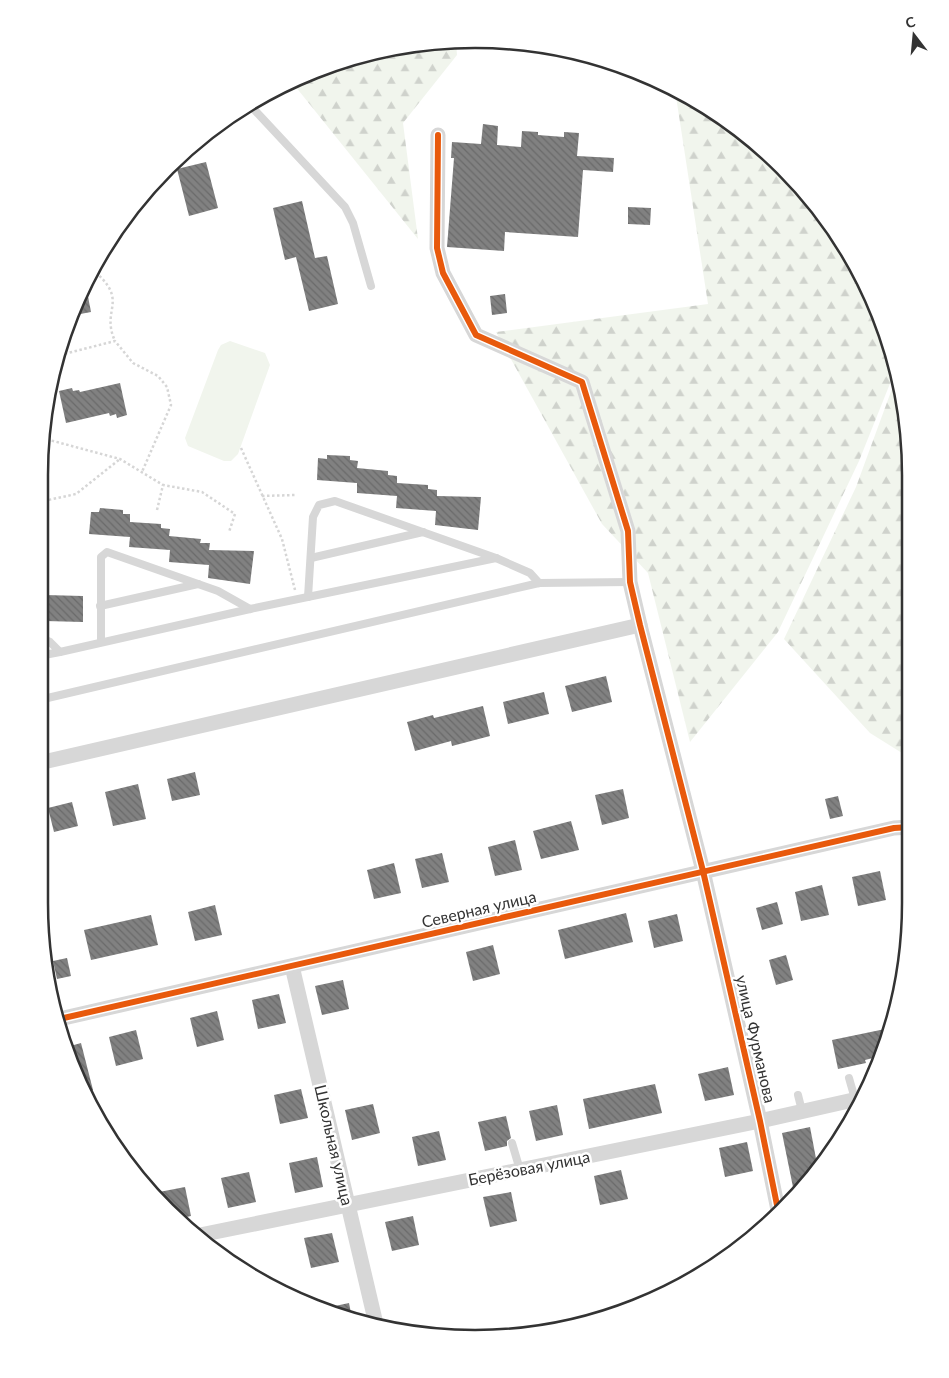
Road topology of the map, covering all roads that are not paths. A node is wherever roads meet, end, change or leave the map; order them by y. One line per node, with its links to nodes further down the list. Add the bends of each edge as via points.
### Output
1 (253, 110): 3 (lane, via 345,207)
2 (438, 135): 7 (street, улица Фурманова, via 437,248 443,274 476,335 582,382 628,531)
3 (371, 286)
4 (423, 532): 5 (lane); 5 (lane, via 335,501 319,505 313,517); 6 (lane)
5 (310, 558): 10 (lane)
6 (496, 558): 8 (lane, via 530,573); 10 (lane)
7 (630, 582): 8 (lane); 13 (street, улица Фурманова)
8 (539, 583): 18 (lane)
9 (198, 584): 11 (lane); 11 (lane, via 106,552 101,557); 12 (lane)
10 (308, 597): 12 (lane)
11 (100, 606): 15 (lane)
12 (250, 609): 15 (lane)
13 (640, 625): 19 (street); 21 (street, улица Фурманова)
14 (48, 641): 16 (lane)
15 (101, 642): 16 (lane)
16 (60, 652): 17 (lane)
17 (48, 654)
18 (48, 698)
19 (48, 760)
20 (902, 828): 21 (street, Северная улица)
21 (703, 871): 22 (street, Северная улица); 29 (street, улица Фурманова)
22 (292, 966): 23 (street, Северная улица); 33 (street, Школьная улица)
23 (63, 1018)
24 (849, 1078): 25 (lane)
25 (856, 1093)
26 (798, 1095): 28 (lane)
27 (853, 1099): 28 (street, Берёзовая улица)
28 (802, 1111): 29 (street, Берёзовая улица)
29 (760, 1121): 31 (street, Берёзовая улица); 32 (street, улица Фурманова)
30 (512, 1143): 31 (lane)
31 (520, 1170): 33 (street, Берёзовая улица)
32 (777, 1204)
33 (348, 1205): 34 (street, Берёзовая улица); 35 (street, Школьная улица)
34 (205, 1234)
35 (375, 1318)

